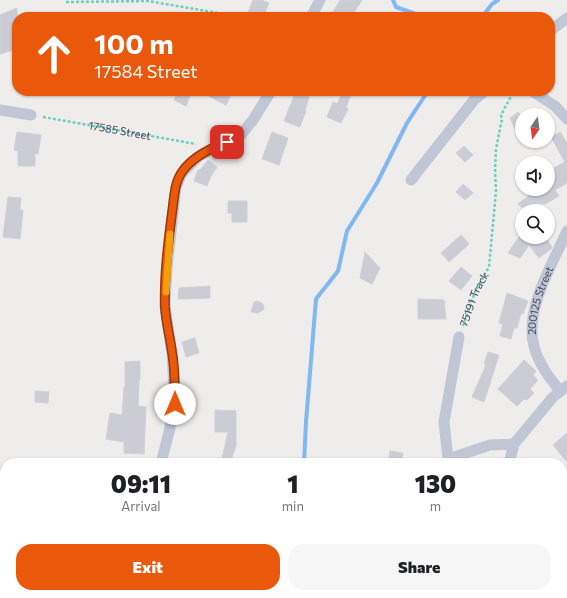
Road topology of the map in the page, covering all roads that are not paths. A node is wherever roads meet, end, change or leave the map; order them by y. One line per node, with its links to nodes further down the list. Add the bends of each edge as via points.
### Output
1 (320, 0): 2 (street)
2 (314, 12)
3 (567, 18): 4 (street)
4 (555, 27)
5 (267, 96): 16 (street, via 239,137 198,157 182,173 176,187 166,268 165,306 172,354 175,404)
6 (479, 96): 11 (street)
7 (540, 96): 10 (street, via 555,106)
8 (0, 110): 9 (street)
9 (30, 115)
10 (567, 119)
11 (411, 180)
12 (567, 231): 14 (street, 200125 Street, via 540,289 534,308 532,330 533,345 546,373)
13 (459, 337): 17 (street, 75191 Track, via 444,422)
14 (563, 388): 15 (street)
15 (514, 444): 18 (street, via 490,444); 19 (street)
16 (162, 458)
17 (447, 458)
18 (455, 458)
19 (510, 458)

